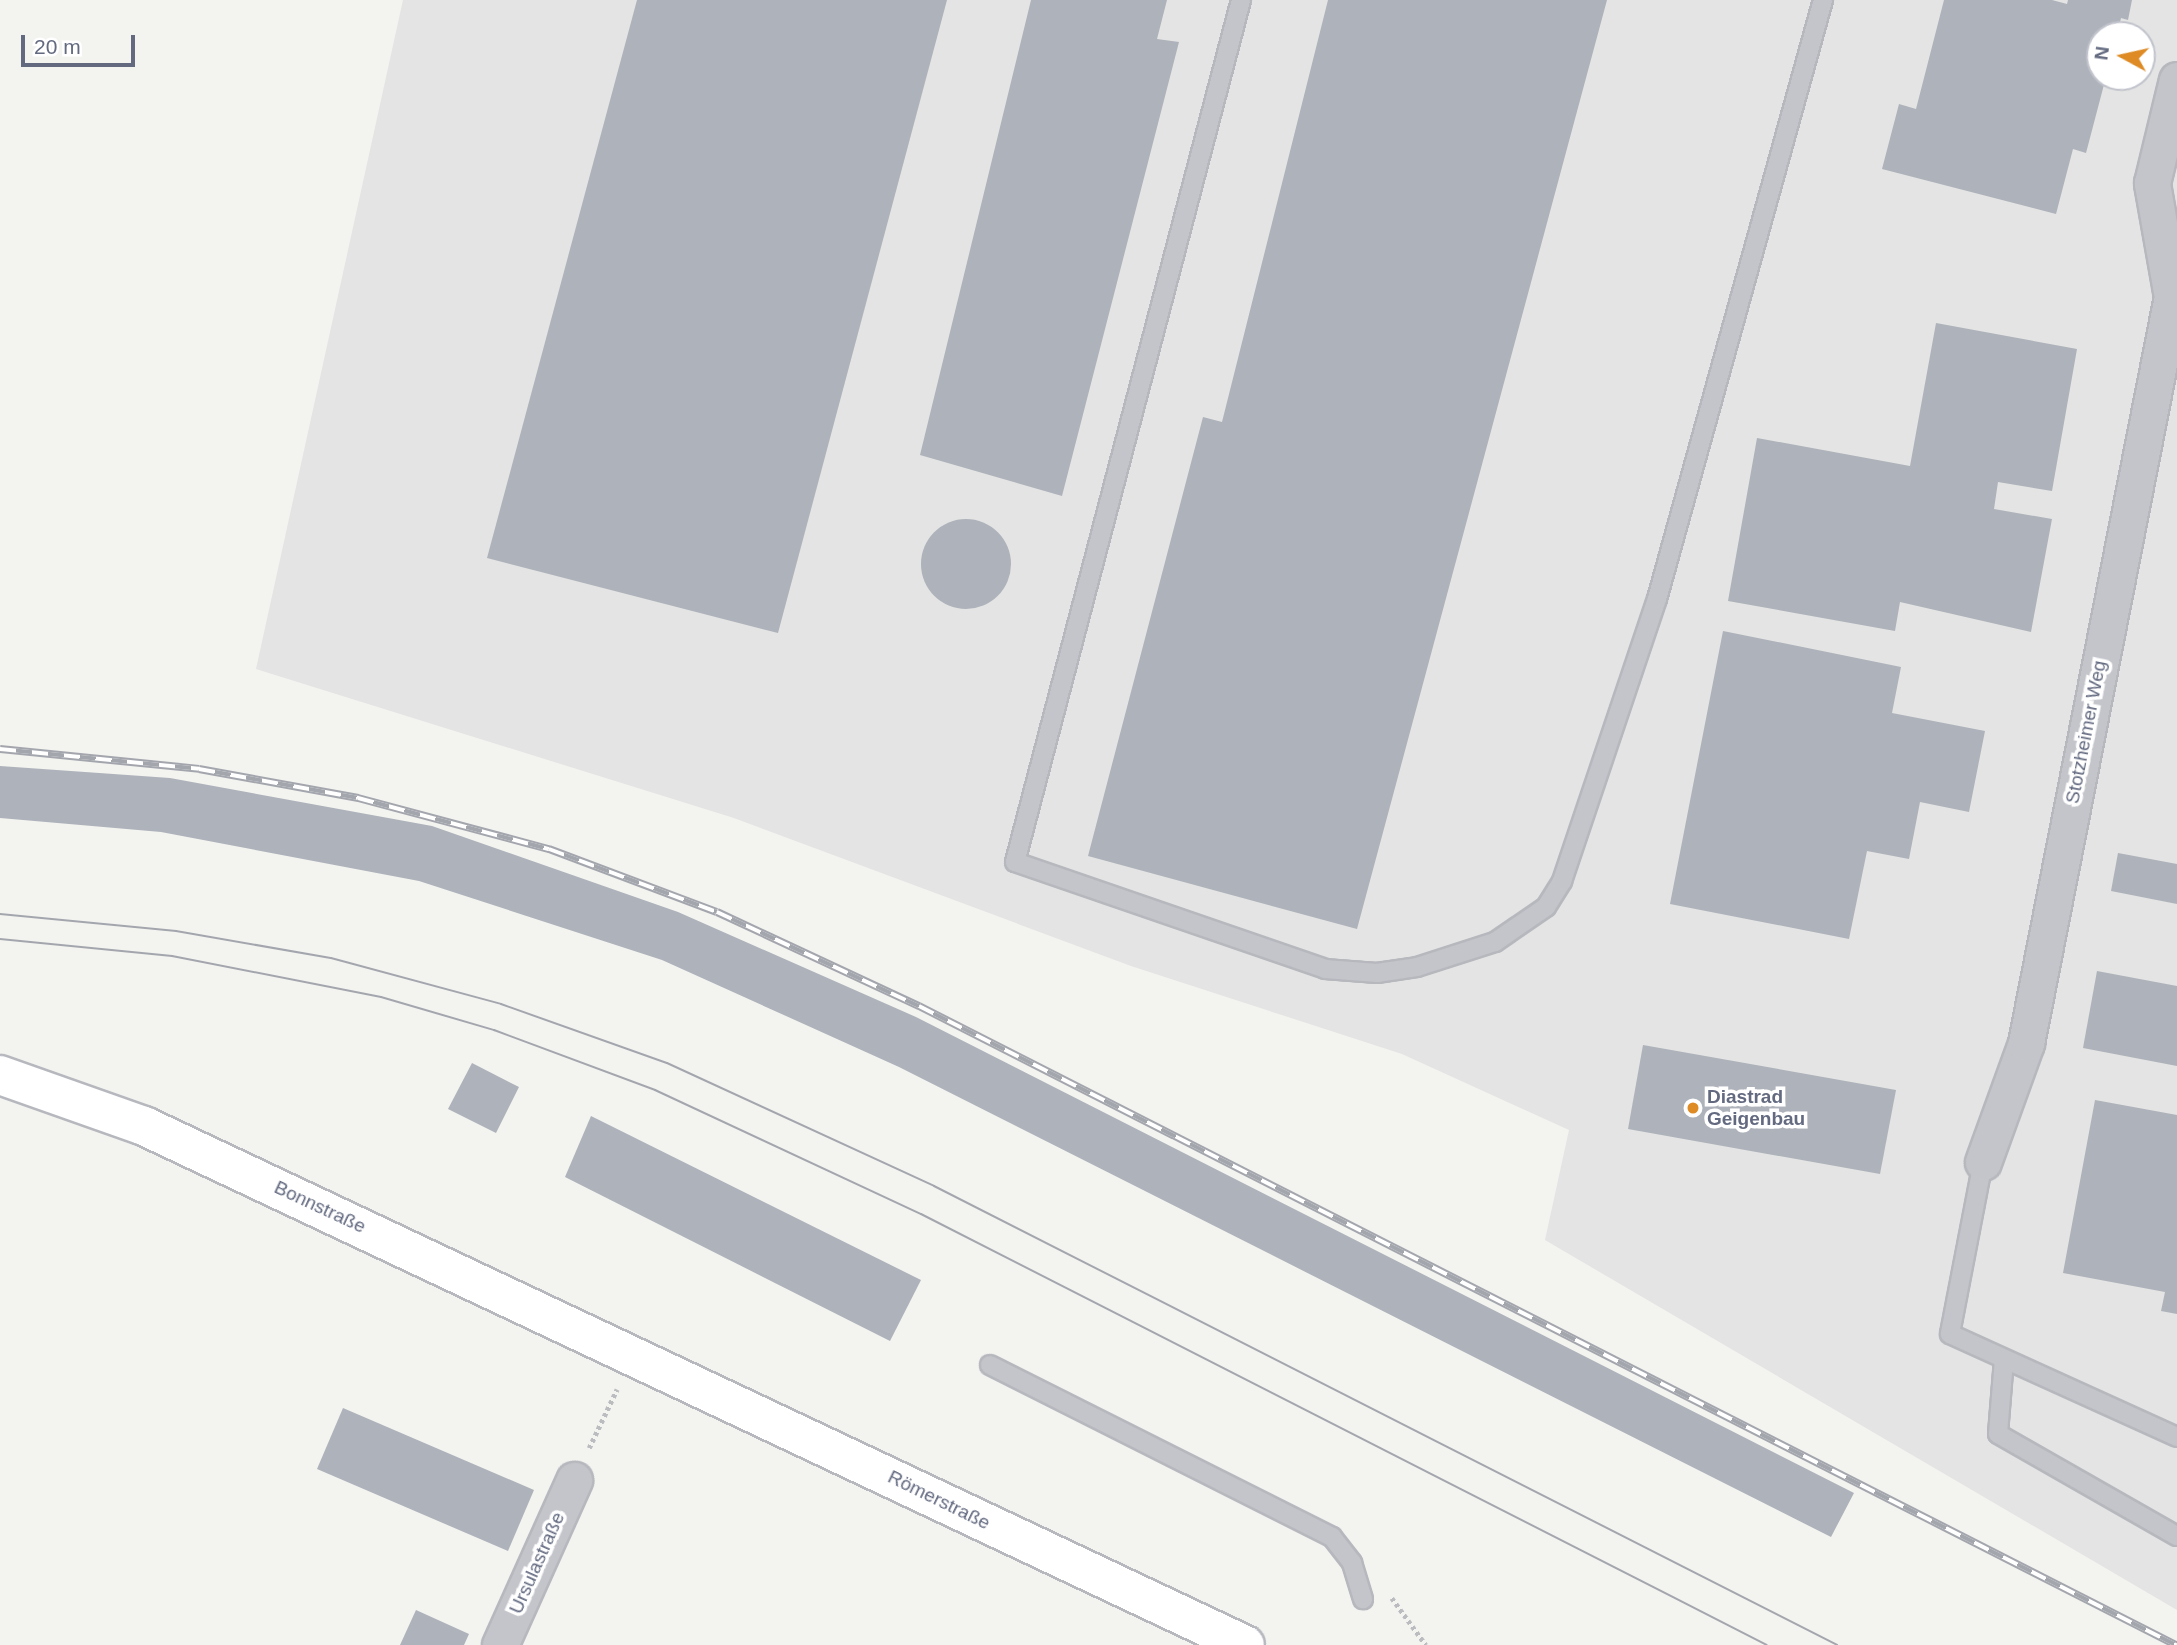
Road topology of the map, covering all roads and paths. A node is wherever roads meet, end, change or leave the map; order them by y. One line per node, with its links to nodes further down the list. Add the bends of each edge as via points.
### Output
1 (1241, 0): 2 (lane, via 1015,862 1325,969 1377,973 1417,967 1495,942 1546,907 1562,881 1657,599)
2 (1823, 0)
3 (2177, 80): 4 (street, via 2151,183)
4 (2175, 298): 6 (street, Stotzheimer Weg, via 2026,1044)
5 (0, 1075): 9 (main road, Bonnstraße, via 144,1126)
6 (1983, 1162): 7 (lane, via 1951,1334)
7 (2004, 1359): 10 (lane); 12 (lane, via 1998,1434)
8 (990, 1365): 14 (lane, via 1332,1537 1352,1563)
9 (626, 1369): 11 (path); 16 (main road, Römerstraße)
10 (2177, 1437)
11 (574, 1480): 15 (street, Ursulastraße)
12 (2177, 1536)
13 (1383, 1586): 17 (path)
14 (1363, 1599)
15 (500, 1645)
16 (1245, 1645)
17 (1426, 1645)

